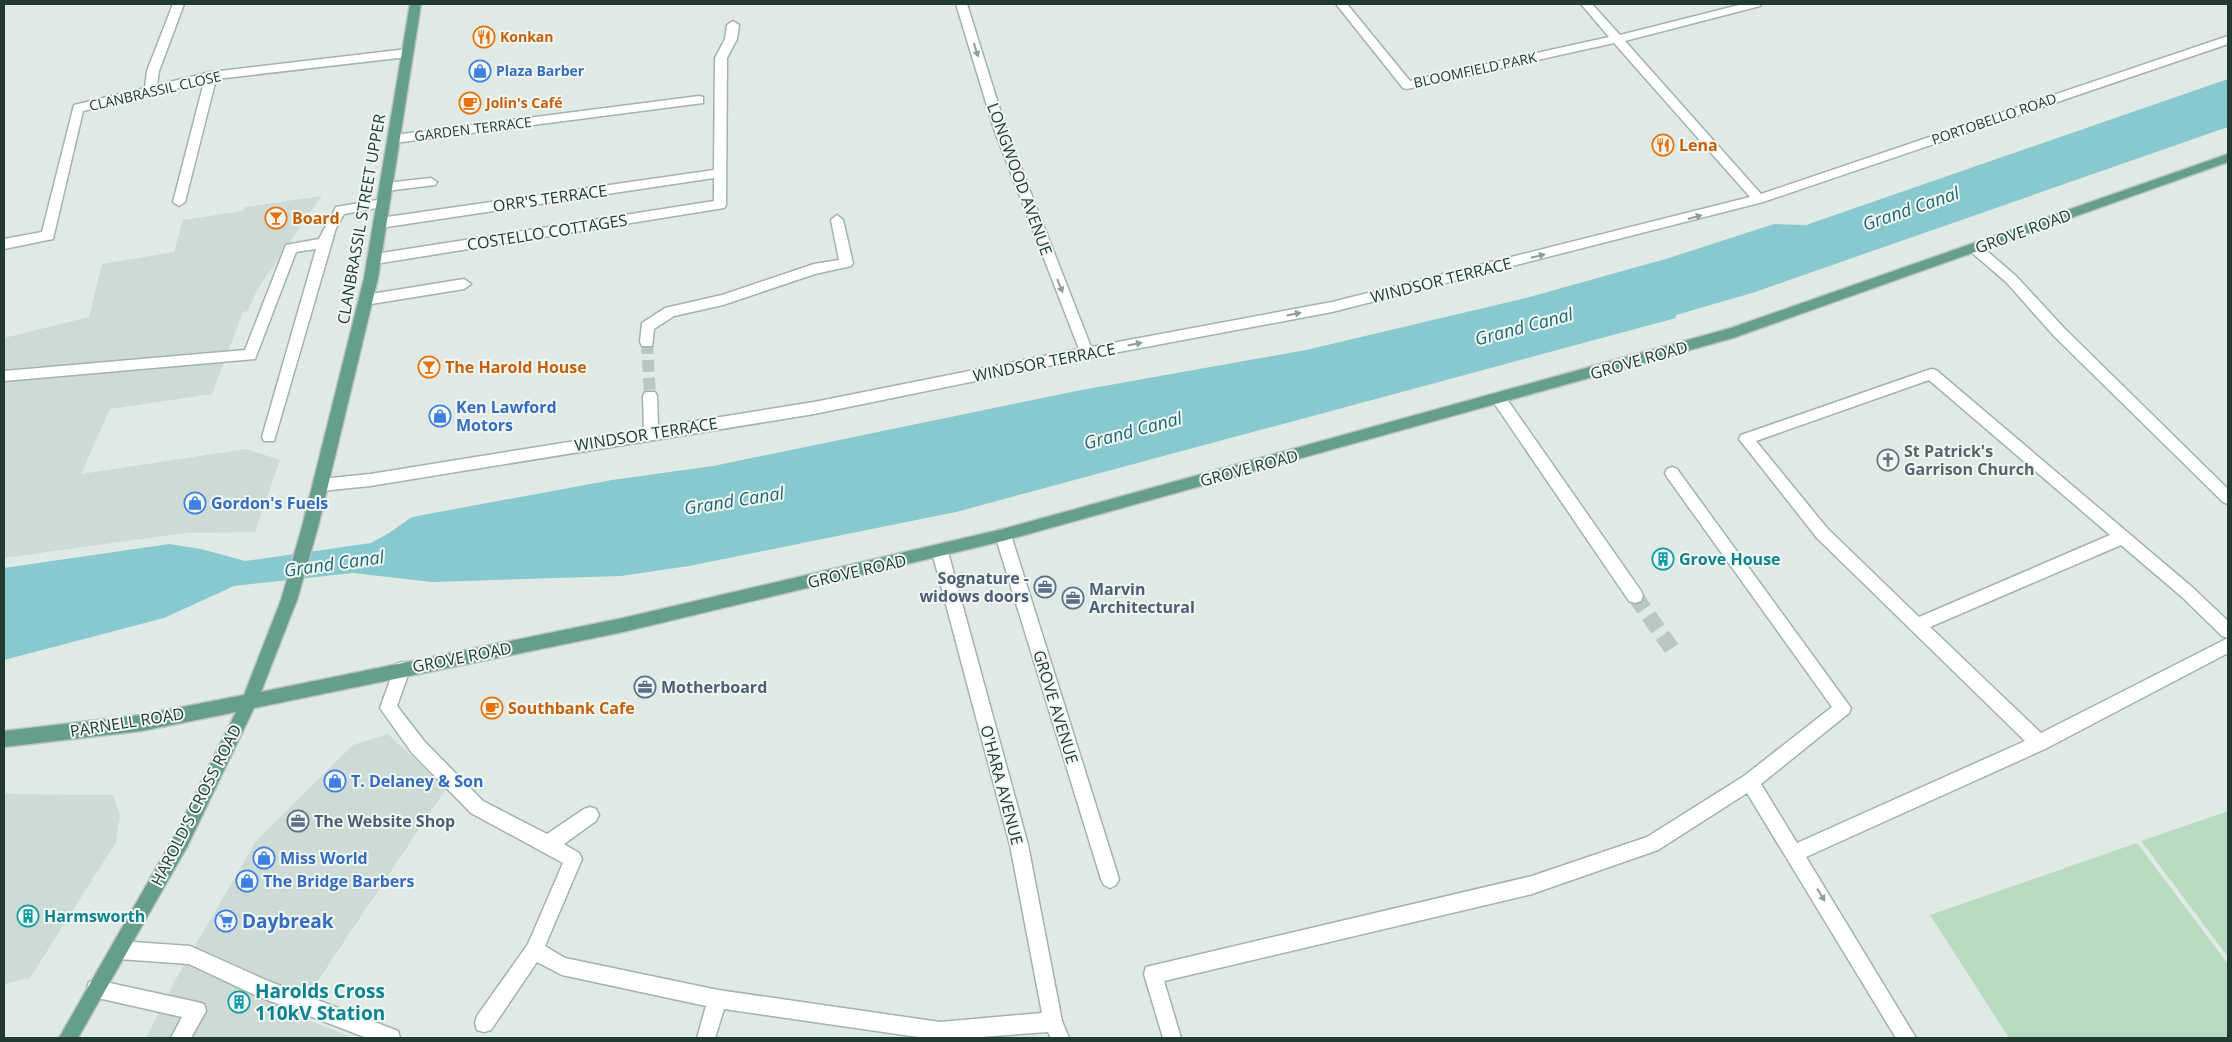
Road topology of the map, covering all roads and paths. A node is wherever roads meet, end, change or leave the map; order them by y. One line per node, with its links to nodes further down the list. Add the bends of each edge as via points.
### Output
1 (178, 4): 12 (street, via 153,71)
2 (415, 4): 10 (main road, CLANBRASSIL STREET UPPER)
3 (961, 4): 31 (street, LONGWOOD AVENUE, one-way to 31, via 1001,132)
4 (1341, 4): 8 (street, BLOOMFIELD PARK, via 1407,85)
5 (1586, 4): 8 (street)
6 (1756, 4): 8 (street)
7 (733, 25): 16 (street, via 731,39 721,58)
8 (1617, 39): 19 (street)
9 (2228, 40): 19 (street, PORTOBELLO ROAD)
10 (407, 53): 11 (street, CLANBRASSIL CLOSE); 14 (main road, CLANBRASSIL STREET UPPER)
11 (211, 76): 12 (street, CLANBRASSIL CLOSE); 20 (street)
12 (151, 89): 25 (street, CLANBRASSIL CLOSE, via 78,108 48,236)
13 (699, 100): 14 (street, GARDEN TERRACE)
14 (394, 139): 18 (main road, CLANBRASSIL STREET UPPER)
15 (2228, 158): 26 (main road, GROVE ROAD)
16 (720, 172): 23 (street, ORR'S TERRACE); 27 (street, COSTELLO COTTAGES, via 720,205)
17 (431, 182): 18 (street)
18 (386, 186): 21 (main road, CLANBRASSIL STREET UPPER)
19 (1759, 199): 31 (street, WINDSOR TERRACE, one-way to 19, via 1332,307)
20 (179, 202)
21 (383, 203): 23 (main road, CLANBRASSIL STREET UPPER); 24 (street, via 340,210)
22 (837, 220): 30 (street, via 846,263 814,269 723,300 670,312 647,327)
23 (380, 223): 27 (main road, CLANBRASSIL STREET UPPER)
24 (324, 243): 32 (street, via 291,248 250,355); 36 (street)
25 (4, 244)
26 (1975, 248): 34 (main road, GROVE ROAD, via 1733,333); 39 (street, via 2011,279)
27 (374, 259): 29 (main road, CLANBRASSIL STREET UPPER)
28 (464, 284): 29 (street)
29 (366, 300): 38 (main road, CLANBRASSIL STREET UPPER)
30 (647, 342)
31 (1087, 353): 35 (street, WINDSOR TERRACE, via 814,408)
32 (4, 376)
33 (650, 396): 35 (street)
34 (1500, 399): 40 (main road, GROVE ROAD); 43 (street)
35 (651, 434): 38 (street, WINDSOR TERRACE, via 370,480)
36 (269, 437)
37 (1672, 472): 52 (street, via 1843,708)
38 (321, 484): 44 (main road, CLANBRASSIL STREET UPPER)
39 (2228, 498)
40 (1004, 535): 42 (main road, GROVE ROAD); 56 (street, GROVE AVENUE)
41 (2122, 536): 45 (street); 45 (street, via 1931,374 1746,439 1822,533); 46 (street)
42 (940, 552): 48 (main road, GROVE ROAD, via 623,625); 62 (street, O'HARA AVENUE, via 1019,846)
43 (1635, 596)
44 (289, 600): 49 (main road, HAROLD'S CROSS ROAD)
45 (1917, 625): 51 (street)
46 (2228, 631)
47 (2228, 645): 51 (street)
48 (402, 668): 49 (main road, GROVE ROAD); 54 (street, via 388,708 418,747 477,807)
49 (249, 702): 50 (main road, PARNELL ROAD, via 141,723); 57 (main road, HAROLD'S CROSS ROAD, via 181,841)
50 (4, 739)
51 (2039, 743): 55 (street)
52 (1750, 782): 55 (street); 68 (street, via 1652,844 1532,885 1153,974)
53 (590, 815): 54 (street)
54 (548, 844): 58 (street, via 573,859)
55 (1795, 853): 69 (street, one-way to 69)
56 (1110, 879)
57 (119, 950): 59 (main road, HAROLD'S CROSS ROAD); 66 (street, via 190,955 264,989)
58 (534, 950): 60 (street, via 562,966); 61 (street)
59 (96, 989): 64 (main road, HAROLD'S CROSS ROAD); 65 (street, via 197,1011)
60 (718, 999): 63 (street); 67 (street)
61 (484, 1023)
62 (1057, 1030): 63 (street)
63 (939, 1034)
64 (68, 1038)
65 (180, 1038)
66 (391, 1038)
67 (706, 1038)
68 (1172, 1038)
69 (1907, 1038)

